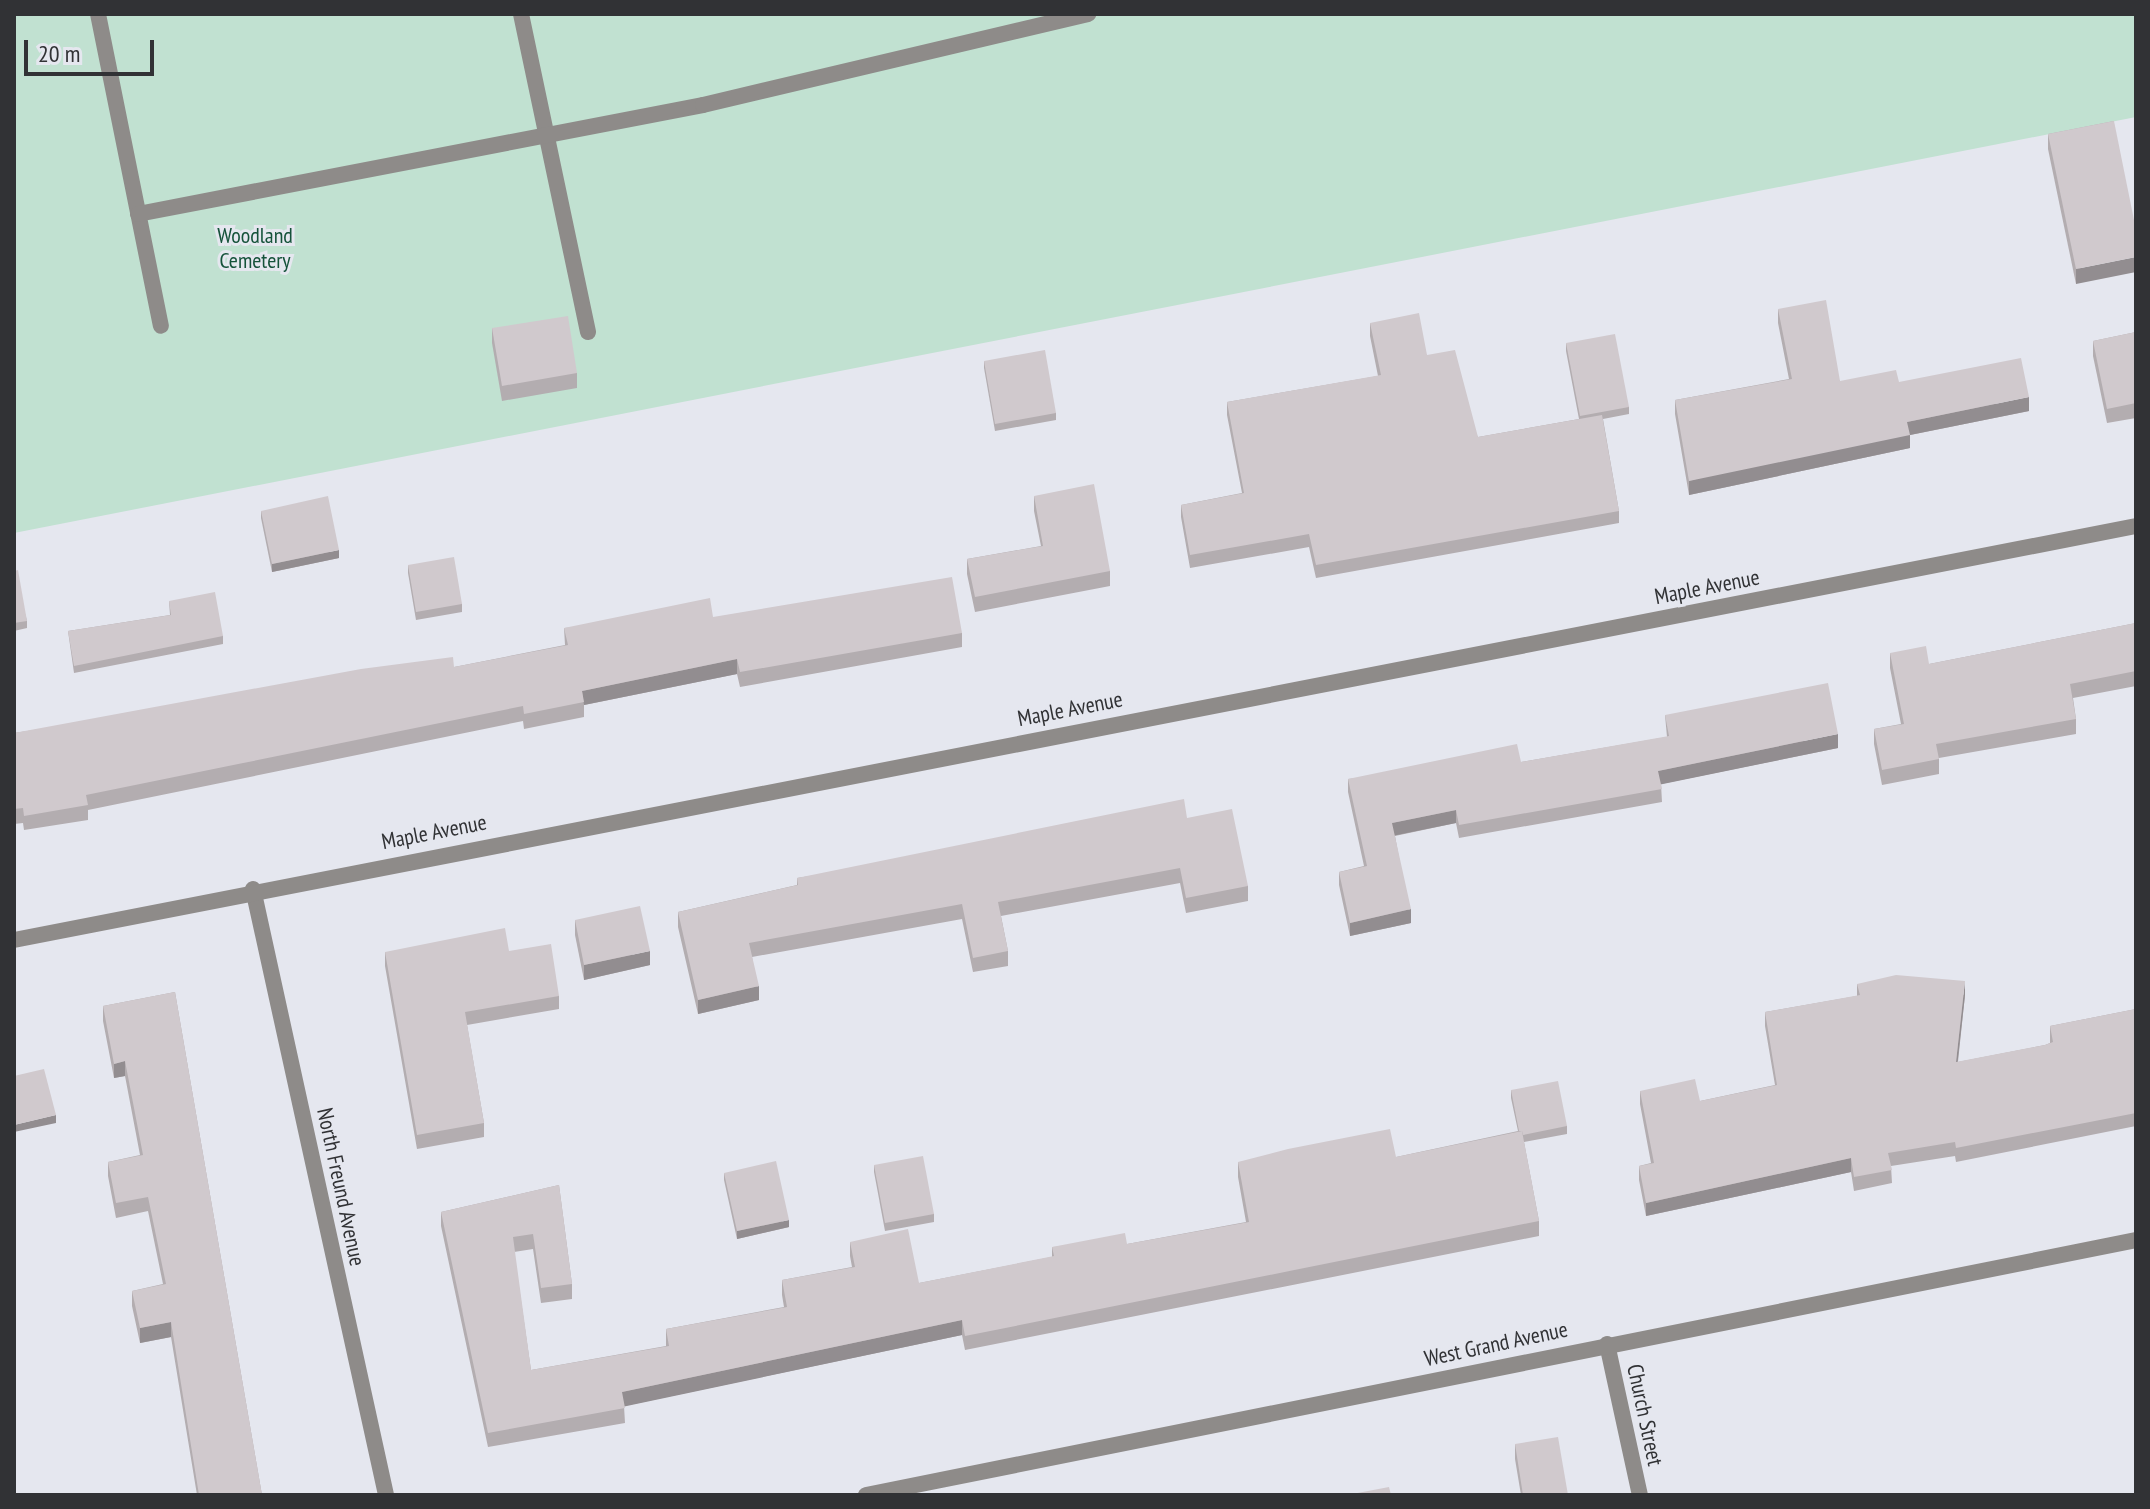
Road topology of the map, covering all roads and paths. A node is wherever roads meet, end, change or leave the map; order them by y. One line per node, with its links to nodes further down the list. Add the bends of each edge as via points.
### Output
1 (98, 14): 5 (street)
2 (521, 14): 4 (street)
3 (1088, 14): 4 (street)
4 (545, 135): 5 (street); 7 (street)
5 (138, 214): 6 (street)
6 (161, 326)
7 (588, 332)
8 (2136, 526): 9 (street, Maple Avenue)
9 (253, 889): 10 (street, Maple Avenue); 13 (street, North Freund Avenue)
10 (14, 940)
11 (2136, 1240): 12 (street, West Grand Avenue)
12 (1607, 1344): 14 (street, West Grand Avenue); 15 (street, Church Street)
13 (386, 1495)
14 (866, 1495)
15 (1640, 1495)

